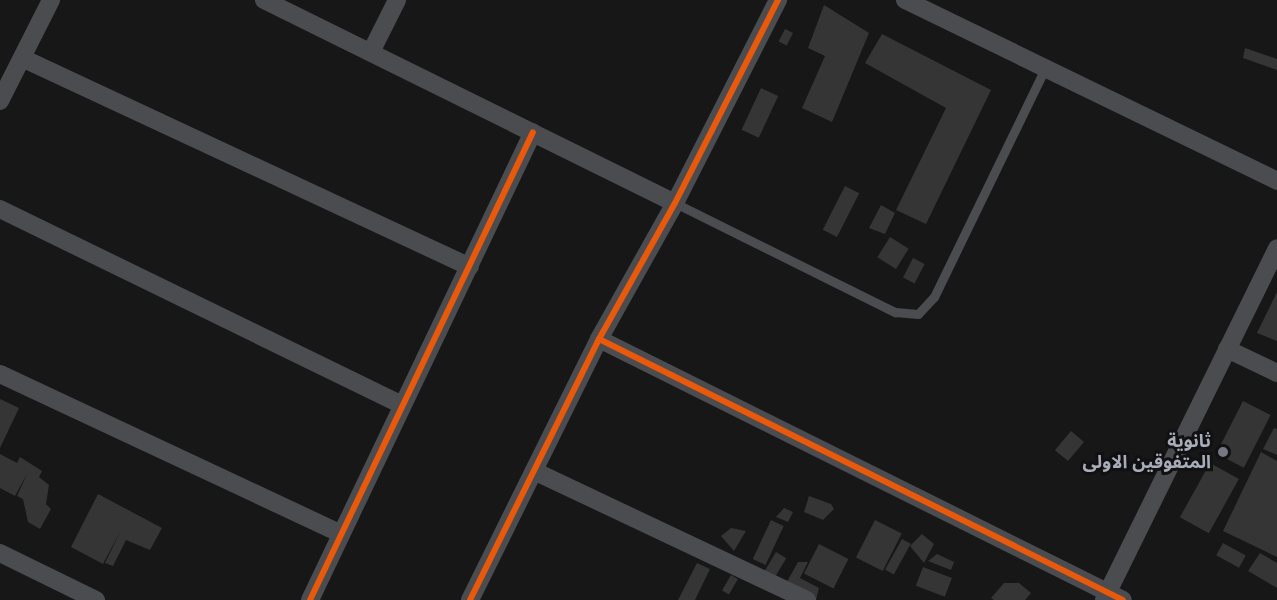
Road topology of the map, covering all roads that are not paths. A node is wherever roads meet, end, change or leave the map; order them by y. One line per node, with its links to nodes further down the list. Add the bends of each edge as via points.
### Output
1 (51, 0): 7 (street)
2 (264, 0): 6 (street)
3 (397, 0): 6 (street)
4 (778, 0): 12 (street)
5 (905, 0): 8 (street)
6 (371, 52): 10 (street)
7 (22, 58): 9 (street); 15 (street)
8 (1045, 68): 11 (street); 12 (lane, via 934,297 918,314 895,312)
9 (0, 101)
10 (533, 132): 12 (street); 15 (street)
11 (1277, 181)
12 (675, 203): 16 (street)
13 (0, 209): 20 (street)
14 (1277, 248): 17 (street)
15 (470, 267): 20 (street)
16 (599, 339): 21 (street); 24 (street)
17 (1227, 349): 18 (street); 24 (street)
18 (1277, 373)
19 (0, 374): 22 (street)
20 (402, 405): 22 (street)
21 (534, 471): 27 (street); 28 (street)
22 (340, 534): 26 (street)
23 (0, 553): 25 (street)
24 (1112, 597)
25 (94, 600)
26 (310, 600)
27 (470, 600)
28 (807, 600)

